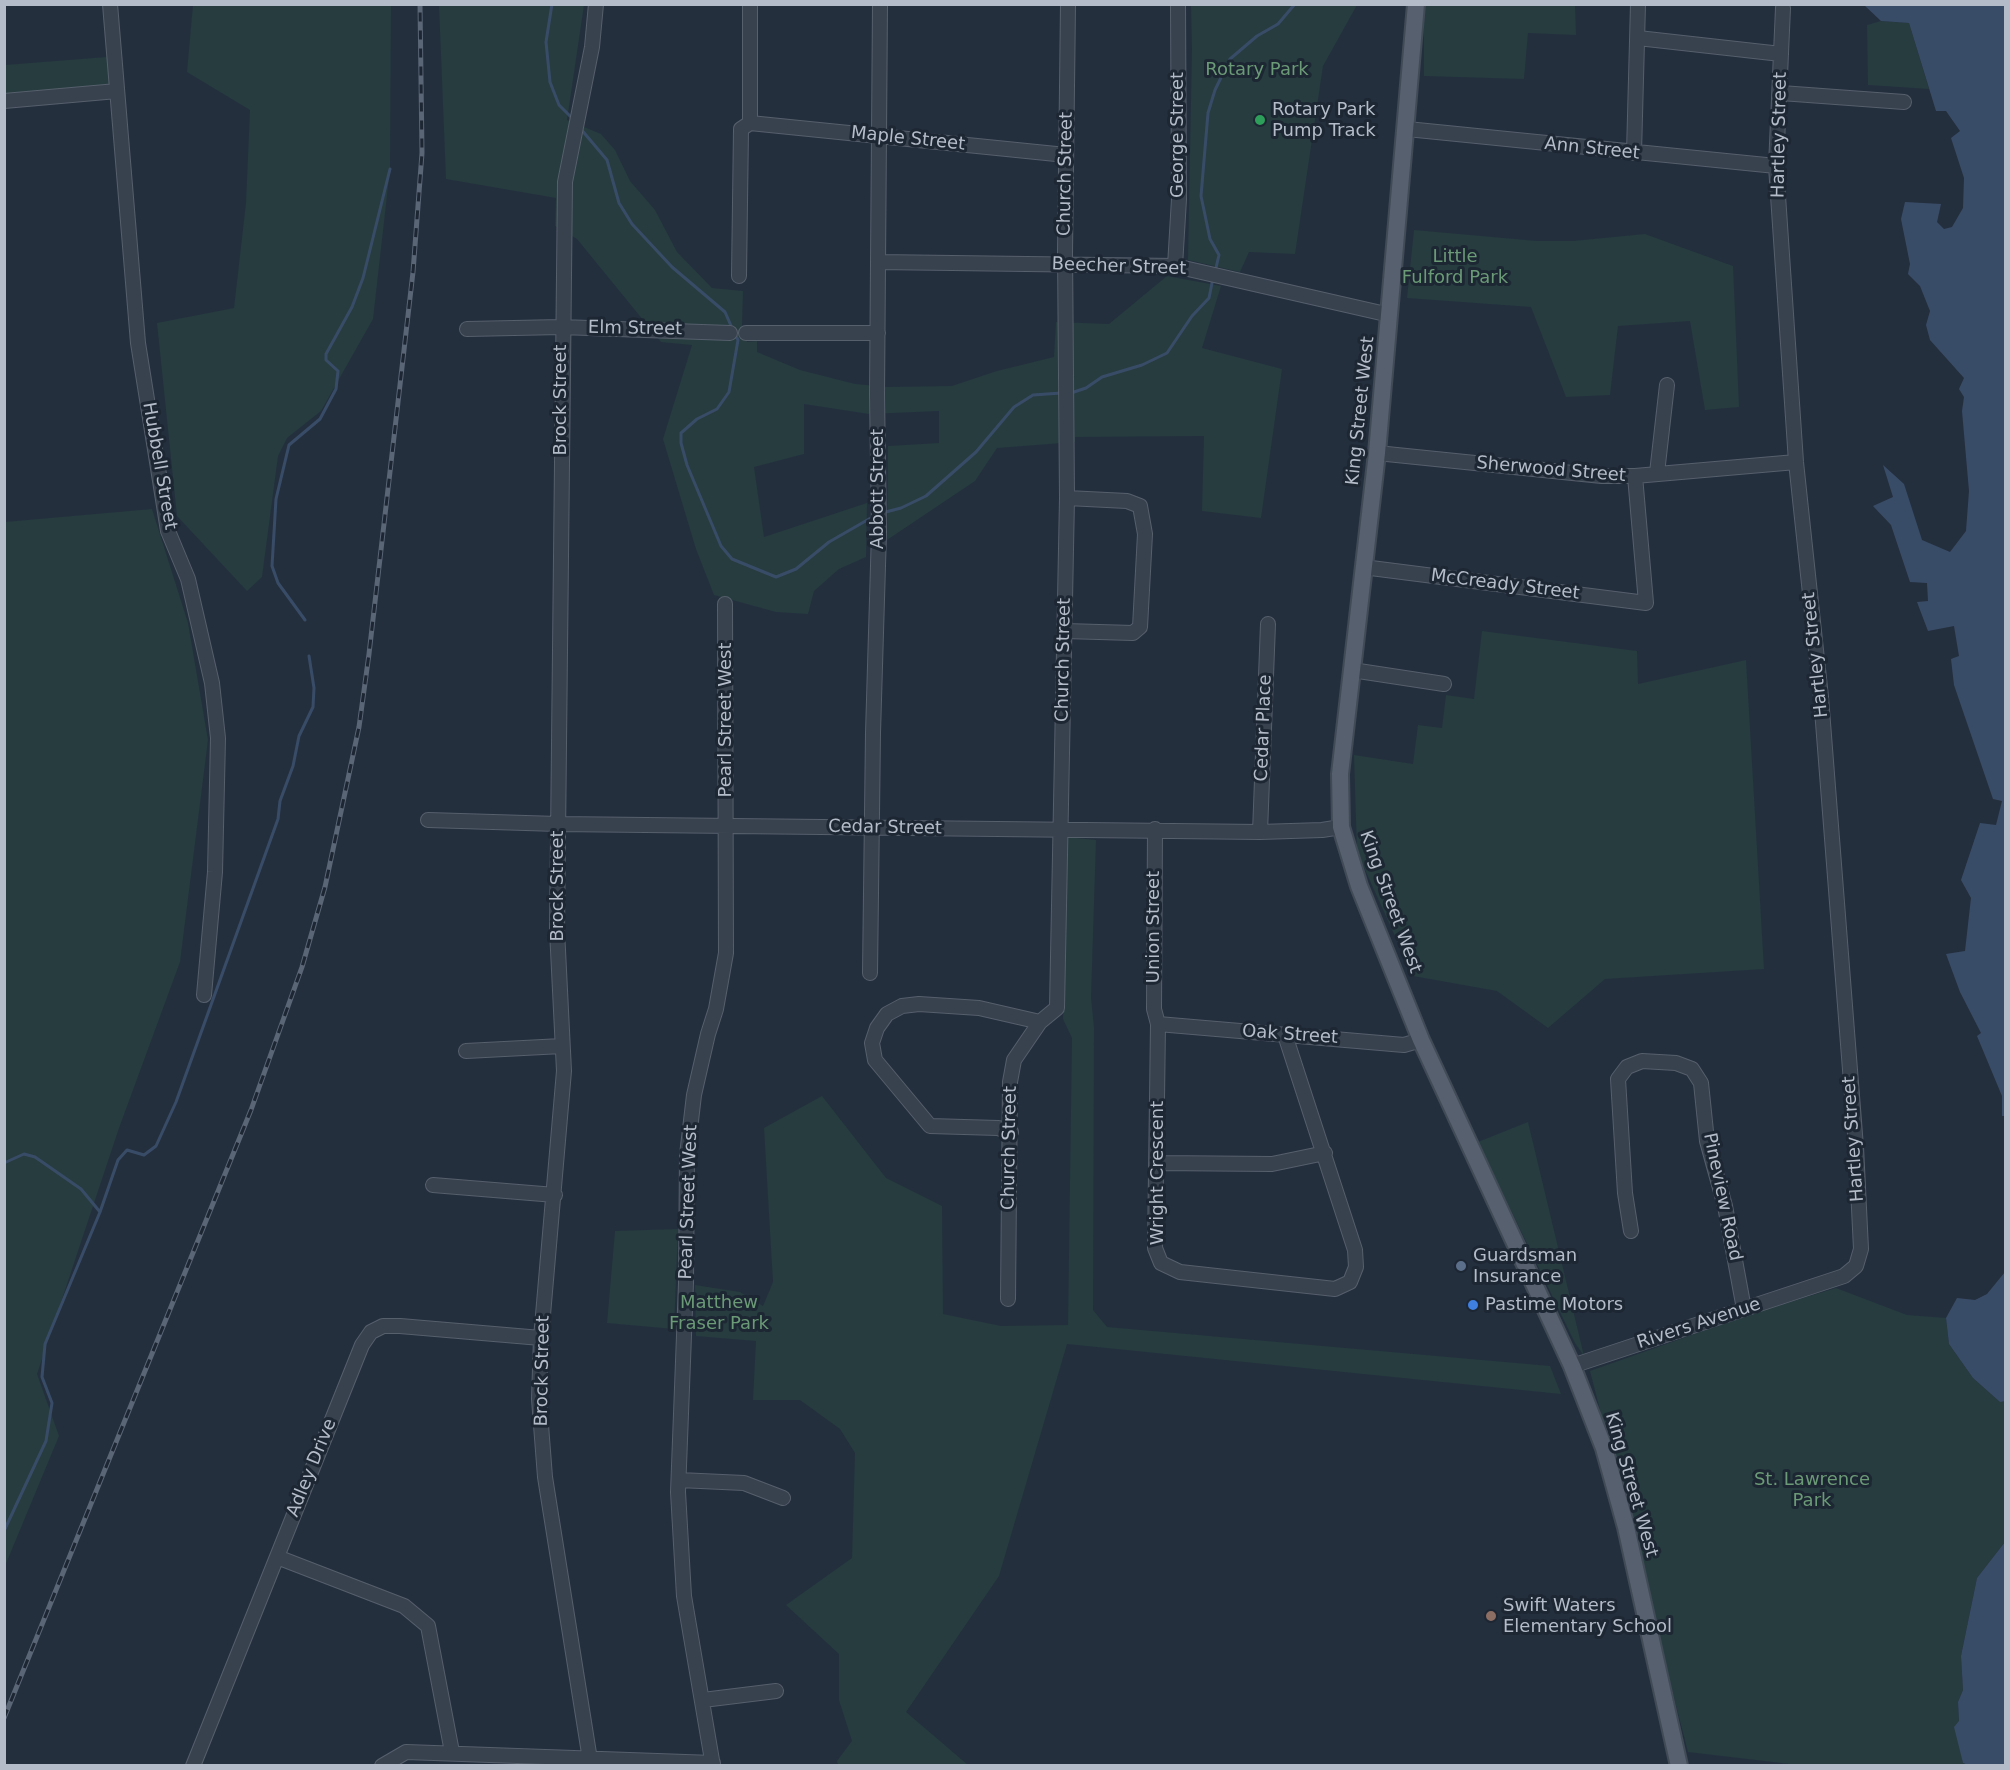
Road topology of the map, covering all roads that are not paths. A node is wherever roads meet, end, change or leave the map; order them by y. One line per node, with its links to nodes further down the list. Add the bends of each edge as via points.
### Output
1 (110, 4): 12 (street, Hubbell Street)
2 (596, 4): 27 (street, Brock Street, via 592,47 565,182)
3 (750, 4): 16 (street)
4 (880, 4): 18 (street, Abbott Street)
5 (1068, 4): 20 (street, Church Street)
6 (1178, 4): 24 (street, George Street, via 1179,199)
7 (1416, 4): 17 (main road, King Street West)
8 (1638, 4): 10 (street)
9 (1783, 8): 11 (street, Hartley Street)
10 (1638, 38): 11 (street); 19 (street)
11 (1781, 54): 13 (street, Hartley Street)
12 (117, 91): 14 (street); 53 (street, Hubbell Street, via 138,343 168,531 189,579 212,683 218,738 215,872)
13 (1781, 93): 15 (street); 21 (street, Hartley Street)
14 (4, 101)
15 (1904, 102)
16 (750, 123): 18 (street, Maple Street); 25 (street, via 741,129)
17 (1407, 129): 19 (street, Ann Street); 26 (main road, King Street West)
18 (879, 136): 20 (street, Maple Street); 22 (street, Abbott Street)
19 (1634, 153): 21 (street, Ann Street)
20 (1066, 155): 23 (street, Church Street)
21 (1776, 166): 34 (street, Hartley Street)
22 (878, 262): 23 (street, Beecher Street); 31 (street, Abbott Street)
23 (1065, 264): 24 (street, Beecher Street); 37 (street, Church Street)
24 (1174, 266): 26 (street, Beecher Street)
25 (739, 276)
26 (1390, 315): 33 (main road, King Street West)
27 (561, 327): 28 (street, Elm Street); 29 (street, Elm Street); 45 (street, Brock Street)
28 (467, 329)
29 (730, 333)
30 (746, 333): 31 (street)
31 (878, 333): 48 (street, Abbott Street, via 879,532)
32 (1667, 385): 35 (street)
33 (1377, 453): 36 (street, Sherwood Street); 38 (main road, King Street West)
34 (1796, 462): 35 (street, Sherwood Street); 66 (street, Hartley Street, via 1821,706 1861,1249 1856,1266 1844,1276)
35 (1656, 473): 36 (street, Sherwood Street)
36 (1635, 476): 38 (street, McCready Street, via 1646,603)
37 (1067, 498): 41 (street, Church Street); 41 (street, via 1127,501 1140,506 1145,534 1140,627 1133,633)
38 (1363, 567): 42 (main road, King Street West)
39 (725, 604): 46 (street, Pearl Street West)
40 (1268, 624): 51 (street, Cedar Place)
41 (1065, 631): 49 (street, Church Street)
42 (1352, 670): 43 (street); 47 (main road, King Street West, via 1340,774)
43 (1444, 684)
44 (428, 820): 45 (street, Cedar Street)
45 (558, 824): 46 (street, Cedar Street); 58 (street, Brock Street)
46 (726, 826): 48 (street, Cedar Street); 71 (street, Pearl Street West, via 726,954 694,1095 687,1155)
47 (1341, 827): 51 (street, Cedar Street); 57 (main road, King Street West, via 1359,886)
48 (872, 828): 49 (street, Cedar Street); 52 (street, Abbott Street)
49 (1059, 829): 50 (street, Cedar Street); 54 (street, Church Street, via 1057,1008)
50 (1155, 829): 51 (street, Cedar Street); 55 (street, Union Street, via 1154,1009)
51 (1260, 832)
52 (870, 973)
53 (204, 995)
54 (1040, 1022): 60 (street, Church Street, via 1014,1060 1010,1082); 60 (street, via 979,1008 902,1006 887,1014 872,1043 875,1060 930,1126 998,1128)
55 (1158, 1024): 56 (street, Oak Street); 62 (street, Wright Crescent)
56 (1285, 1035): 57 (street, Oak Street, via 1404,1045); 61 (street, Wright Crescent)
57 (1421, 1040): 70 (main road, King Street West)
58 (562, 1046): 59 (street); 64 (street, Brock Street, via 564,1071)
59 (466, 1051)
60 (1011, 1132): 67 (street, Church Street)
61 (1325, 1153): 62 (street, via 1272,1164); 62 (street, Wright Crescent, via 1356,1250 1356,1267 1350,1282 1335,1289 1180,1272 1161,1263 1155,1248)
62 (1157, 1163)
63 (433, 1185): 64 (street)
64 (555, 1195): 69 (street, Brock Street)
65 (1631, 1231): 68 (street, Pineview Road, via 1618,1080 1627,1067 1642,1061 1676,1063 1692,1069 1701,1083 1707,1141 1725,1206)
66 (1825, 1282): 68 (street, Rivers Avenue)
67 (1008, 1299)
68 (1744, 1309): 70 (street, Rivers Avenue)
69 (541, 1338): 73 (street, Adley Drive, via 400,1326 383,1326 371,1332 362,1345); 77 (street, Brock Street, via 539,1399 545,1477)
70 (1572, 1366): 81 (main road, King Street West, via 1604,1448 1626,1527)
71 (679, 1480): 72 (street, via 744,1483); 75 (street, Pearl Street West, via 684,1596)
72 (783, 1498)
73 (277, 1557): 76 (street, via 404,1606 428,1626); 79 (street, Adley Drive)
74 (776, 1691): 75 (street)
75 (703, 1700): 78 (street, Pearl Street West)
76 (452, 1752): 77 (street); 80 (street, via 406,1752)
77 (590, 1761): 78 (street)
78 (713, 1764)
79 (193, 1766)
80 (382, 1766)
81 (1679, 1766)

